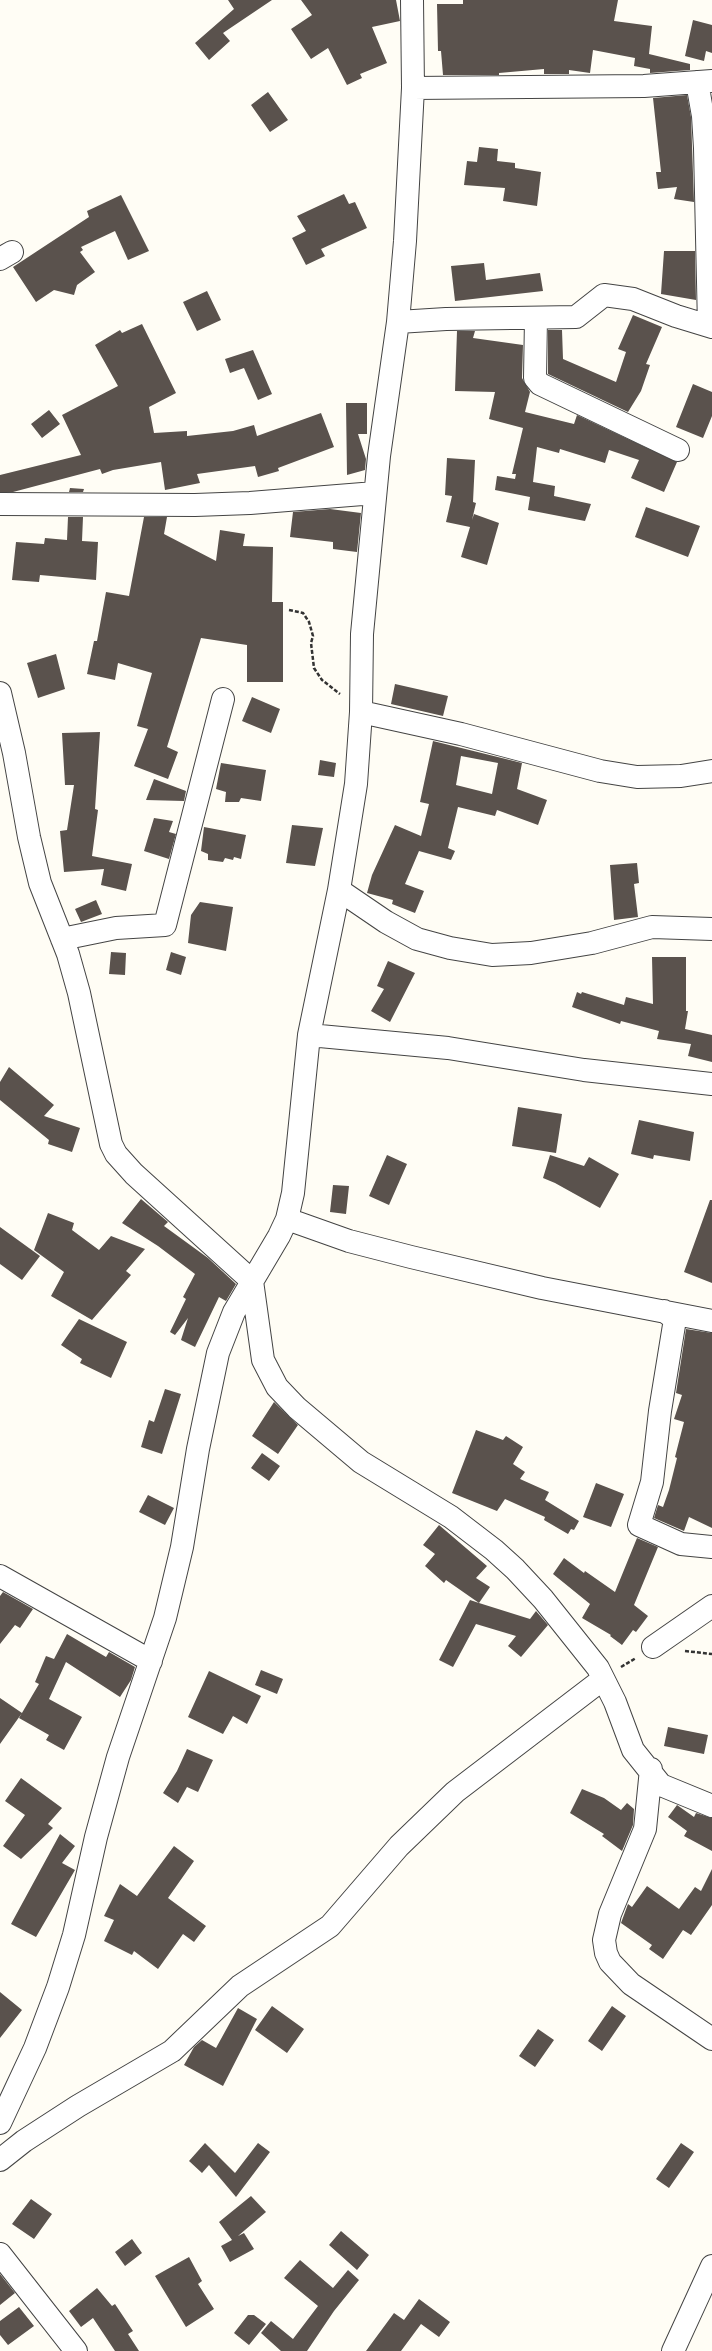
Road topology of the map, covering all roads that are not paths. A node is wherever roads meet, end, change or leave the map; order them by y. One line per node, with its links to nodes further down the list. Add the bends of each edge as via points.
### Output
1 (412, 0): 3 (street)
2 (704, 82): 3 (street, via 644,86); 4 (street, via 703,116)
3 (413, 88): 6 (street)
4 (709, 212): 7 (street)
5 (536, 318): 6 (street); 7 (street, via 576,317 604,295 633,299); 8 (street, via 534,378 540,384)
6 (398, 322): 9 (street)
7 (710, 326)
8 (678, 450)
9 (375, 493): 10 (street, via 211,504); 13 (street, via 362,634)
10 (0, 504)
11 (0, 693): 17 (street, via 40,883)
12 (223, 699): 17 (street, via 165,925 116,928)
13 (360, 712): 14 (street, via 461,734 600,771 637,777 681,776); 15 (street, via 356,784)
14 (712, 771)
15 (339, 890): 16 (street, via 386,922 417,939 492,955 592,943 652,927); 18 (street)
16 (712, 929)
17 (62, 939): 21 (street, via 79,993 111,1144 116,1154 134,1174)
18 (310, 1035): 19 (street, via 448,1048 584,1070); 20 (street, via 293,1193)
19 (712, 1084)
20 (287, 1219): 21 (street); 22 (street, via 349,1242 542,1288)
21 (252, 1281): 28 (street, via 234,1312 218,1354 198,1449 182,1547 165,1618); 29 (street, via 263,1360 277,1387 314,1424 361,1462 450,1517 494,1550 543,1599 598,1668)
22 (664, 1311): 23 (street); 24 (street, via 675,1318 652,1482 639,1525 680,1544)
23 (712, 1321)
24 (712, 1547)
25 (0, 1576): 28 (street)
26 (712, 1606): 27 (street)
27 (653, 1646)
28 (151, 1661): 33 (street, via 118,1757 96,1837 74,1935 58,1986 36,2048)
29 (603, 1678): 30 (street, via 633,1750); 34 (street, via 455,1792 399,1846 330,1926 240,1986 172,2051 24,2140)
30 (651, 1769): 31 (street, via 661,1785); 32 (street, via 645,1829 610,1914 604,1940 606,1953 610,1962 631,1984)
31 (712, 1806)
32 (712, 2039)
33 (0, 2123)
34 (0, 2160)
35 (0, 2254): 37 (street)
36 (712, 2266): 38 (street)
37 (76, 2351)
38 (673, 2351)

